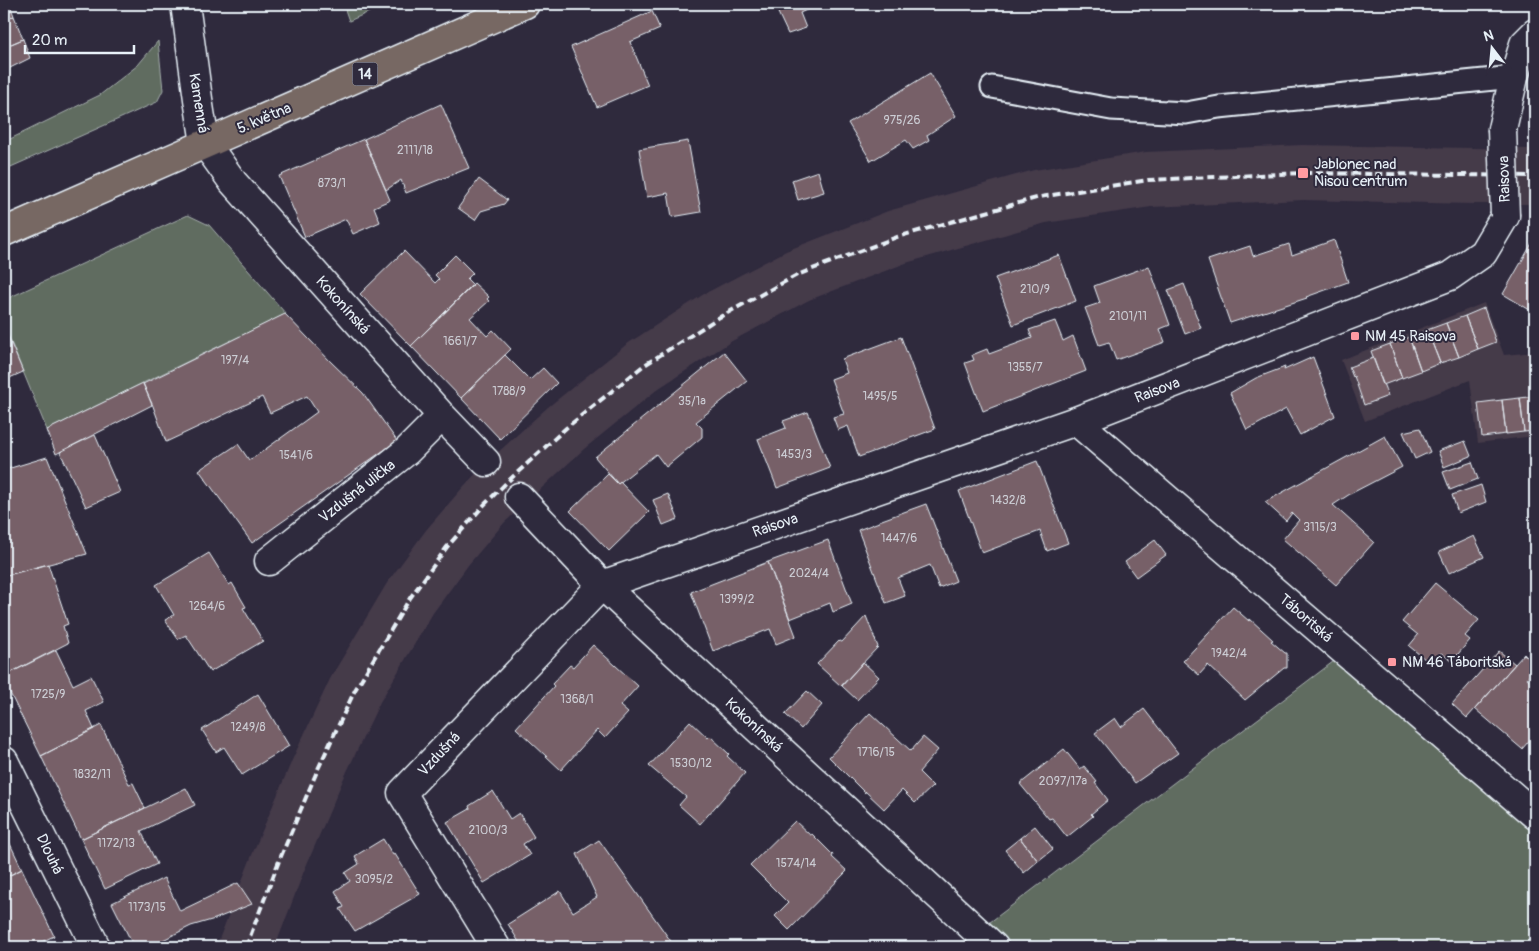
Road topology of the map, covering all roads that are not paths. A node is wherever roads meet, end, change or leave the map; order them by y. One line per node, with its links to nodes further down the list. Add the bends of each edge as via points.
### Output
1 (185, 4): 6 (street, Kamenná)
2 (525, 4): 6 (main road, 5. května / 14)
3 (1535, 33): 4 (street, Raisova, via 1524,44)
4 (1514, 77): 5 (lane, via 1186,113 1111,109); 9 (street, Raisova, bridge, via 1502,129 1506,216 1483,253 1450,276)
5 (992, 86)
6 (205, 143): 7 (main road, 5. května / 14); 8 (street, Kokonínská, via 234,182)
7 (4, 232)
8 (442, 416): 10 (street, Kokonínská); 12 (street, Vzdušná ulička, via 407,451)
9 (1076, 421): 13 (street, Raisova); 15 (street, Táboritská)
10 (486, 462)
11 (519, 497): 13 (street, Kokonínská)
12 (269, 561)
13 (602, 585): 17 (street, Vzdušná, via 402,793); 18 (street, Kokonínská)
14 (4, 761): 16 (street, Dlouhá)
15 (1535, 815)
16 (96, 947)
17 (496, 947)
18 (994, 947)

